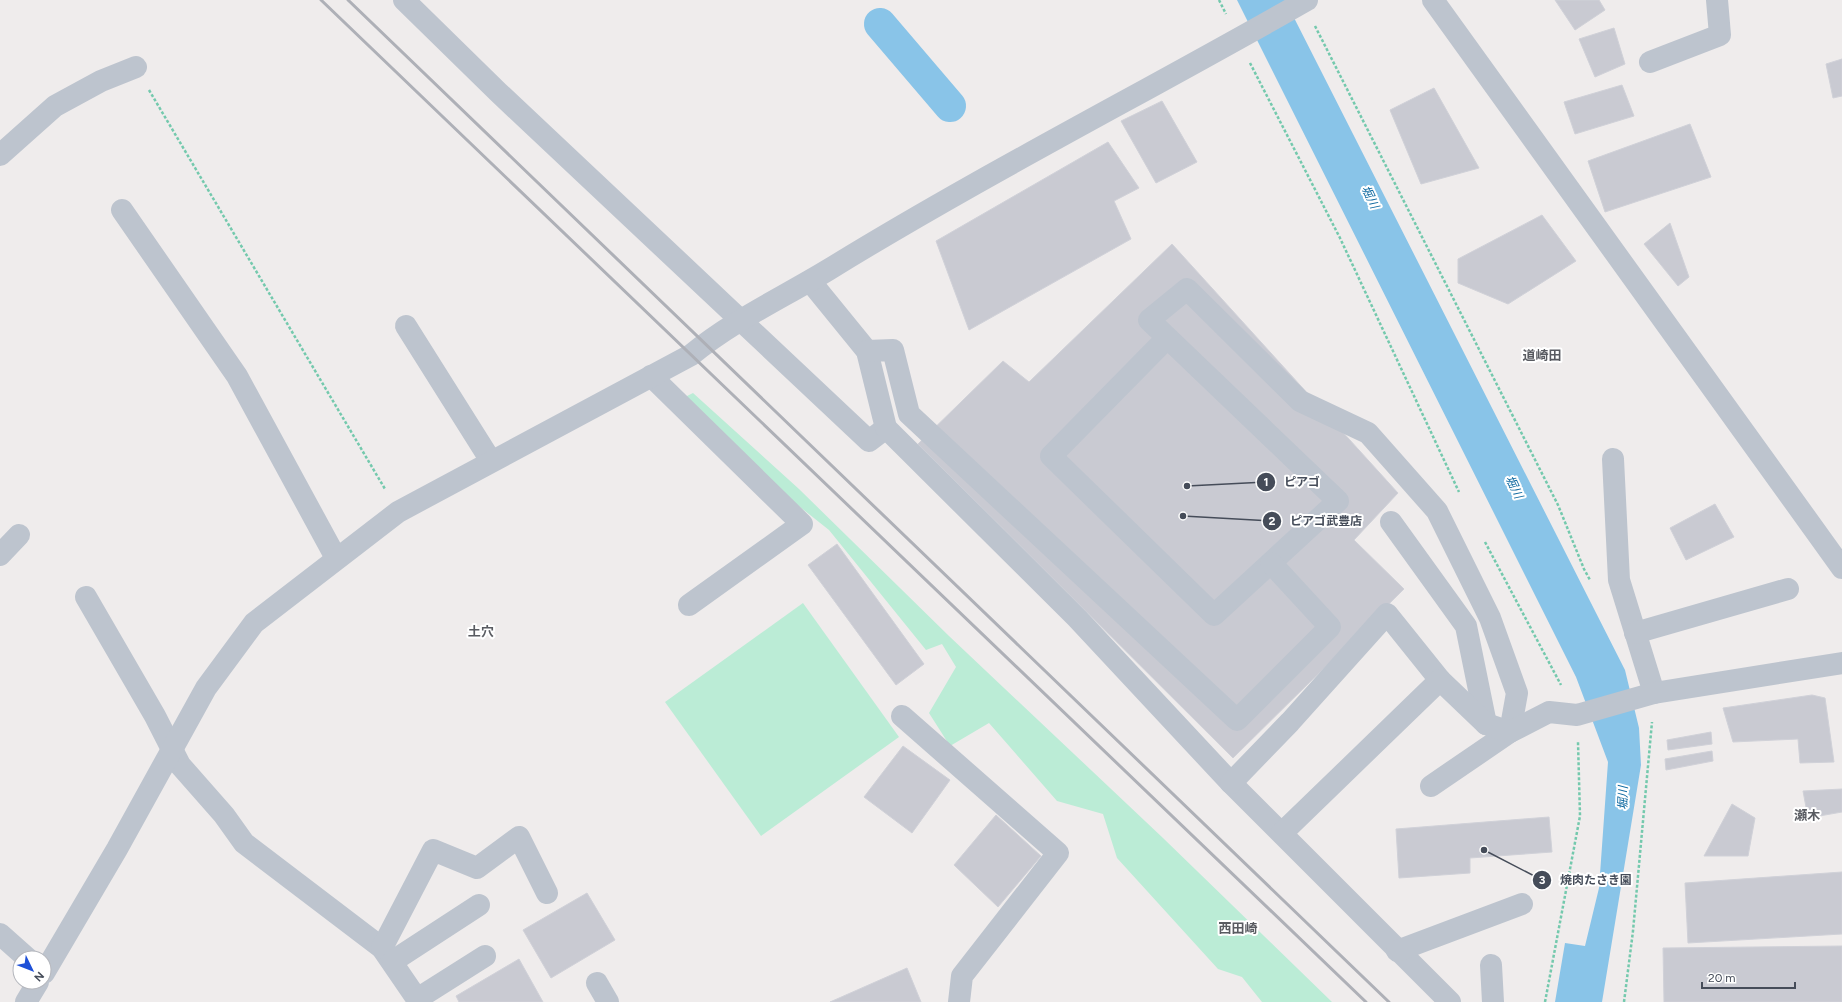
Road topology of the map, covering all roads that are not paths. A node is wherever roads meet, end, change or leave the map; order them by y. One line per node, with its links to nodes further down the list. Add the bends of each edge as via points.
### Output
1 (404, 0): 10 (street)
2 (1433, 0): 23 (street)
3 (1716, 0): 5 (street, via 1720,36)
4 (1305, 1): 9 (street, via 880,238)
5 (1650, 62)
6 (136, 67): 7 (street, via 101,81 55,106)
7 (0, 154)
8 (122, 210): 21 (street, via 237,376)
9 (810, 281): 10 (street); 13 (street)
10 (741, 321): 14 (street, via 691,355); 15 (street, via 869,441)
11 (406, 326): 17 (street)
12 (1167, 338): 22 (street, via 1338,501); 22 (street, via 1052,456 1214,615); 33 (street, via 1149,320 1187,289 1300,401 1368,433 1437,511 1490,618 1517,693)
13 (867, 351): 15 (street); 22 (street, via 893,350 909,414 1237,720 1330,627)
14 (651, 376): 17 (street); 26 (street, via 802,524)
15 (886, 428): 35 (street, via 1077,618)
16 (1613, 459): 27 (street, via 1619,580)
17 (491, 461): 21 (street, via 398,512)
18 (1391, 522): 32 (street, via 1466,626)
19 (19, 535): 20 (street)
20 (0, 555)
21 (336, 558): 34 (street, via 254,622 206,688)
22 (1271, 563)
23 (1842, 568)
24 (1788, 589): 27 (street)
25 (86, 597): 34 (street)
26 (689, 605)
27 (1635, 633): 30 (street)
28 (1840, 670): 30 (street)
29 (1440, 680): 32 (street); 35 (street, via 1387,614); 37 (street)
30 (1654, 693): 33 (street, via 1576,715 1549,712)
31 (902, 716): 53 (street, via 1058,853 962,976)
32 (1486, 724): 33 (street)
33 (1510, 732): 36 (street)
34 (173, 750): 44 (street, via 180,765 224,815 244,843); 46 (street)
35 (1232, 783): 37 (street)
36 (1431, 786)
37 (1282, 833): 43 (street)
38 (547, 893): 44 (street, via 518,837 477,868 433,850)
39 (1522, 904): 43 (street)
40 (479, 906): 44 (street)
41 (0, 934): 42 (street)
42 (18, 950)
43 (1398, 951): 54 (street)
44 (387, 955): 50 (street)
45 (485, 956): 50 (street)
46 (52, 960)
47 (1491, 965): 55 (street)
48 (597, 983): 52 (street)
49 (33, 990): 51 (street)
50 (418, 1000)
51 (26, 1002)
52 (608, 1002)
53 (959, 1002)
54 (1450, 1002)
55 (1493, 1002)

